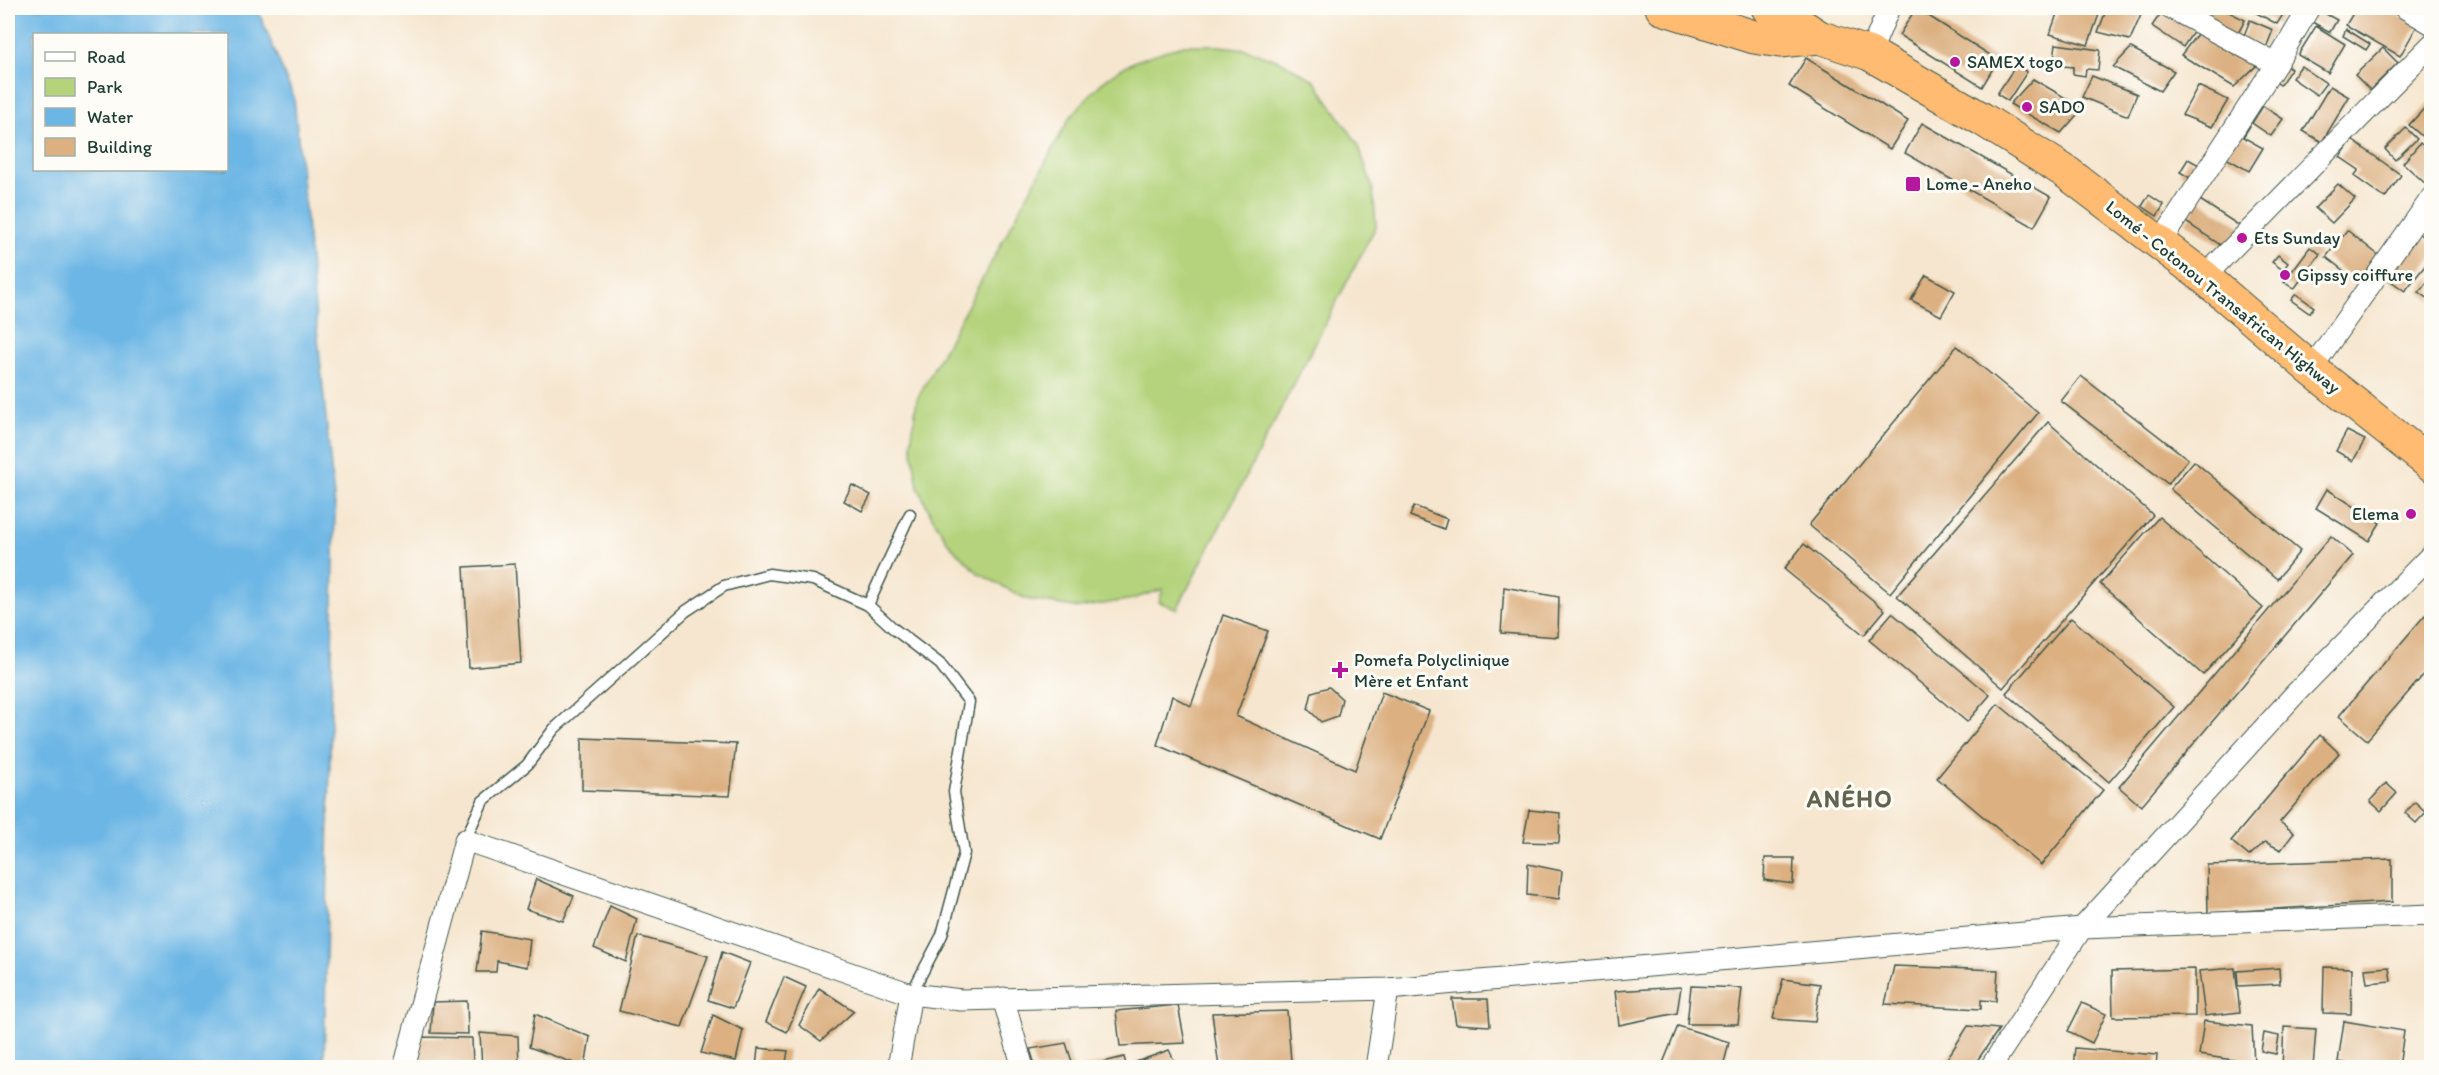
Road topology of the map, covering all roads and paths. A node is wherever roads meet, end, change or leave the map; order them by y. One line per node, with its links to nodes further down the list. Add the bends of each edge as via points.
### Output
1 (1662, 8): 8 (highway, Lomé - Cotonou Transafrican Highway, via 1754,37 1780,41)
2 (1768, 8): 8 (highway, Lomé - Cotonou Transafrican Highway)
3 (1889, 8): 10 (street)
4 (2170, 8): 11 (street)
5 (2308, 8): 11 (street)
6 (2405, 8): 7 (street)
7 (2432, 24)
8 (1819, 37): 10 (highway, Lomé - Cotonou Transafrican Highway)
9 (2432, 44): 14 (street)
10 (1870, 54): 13 (highway, Lomé - Cotonou Transafrican Highway, via 2066,172)
11 (2276, 64): 13 (street)
12 (2432, 197): 15 (street)
13 (2160, 243): 14 (highway, Lomé - Cotonou Transafrican Highway)
14 (2204, 277): 15 (highway, Lomé - Cotonou Transafrican Highway)
15 (2311, 369): 16 (highway, Lomé - Cotonou Transafrican Highway)
16 (2432, 465)
17 (910, 514): 19 (lane)
18 (2432, 554): 22 (street, via 2295,694)
19 (868, 605): 20 (lane, via 813,580 770,574 724,586 686,610 554,729 527,765 483,801); 24 (lane, via 939,664 969,702 954,792 964,853 942,934)
20 (465, 840): 24 (street); 26 (street)
21 (2432, 915): 22 (street)
22 (2082, 928): 23 (street); 30 (street)
23 (1388, 989): 25 (street); 29 (street)
24 (911, 994): 25 (street, via 961,1000); 27 (street)
25 (1003, 998): 28 (street)
26 (404, 1068)
27 (898, 1068)
28 (1023, 1068)
29 (1376, 1068)
30 (1990, 1068)

